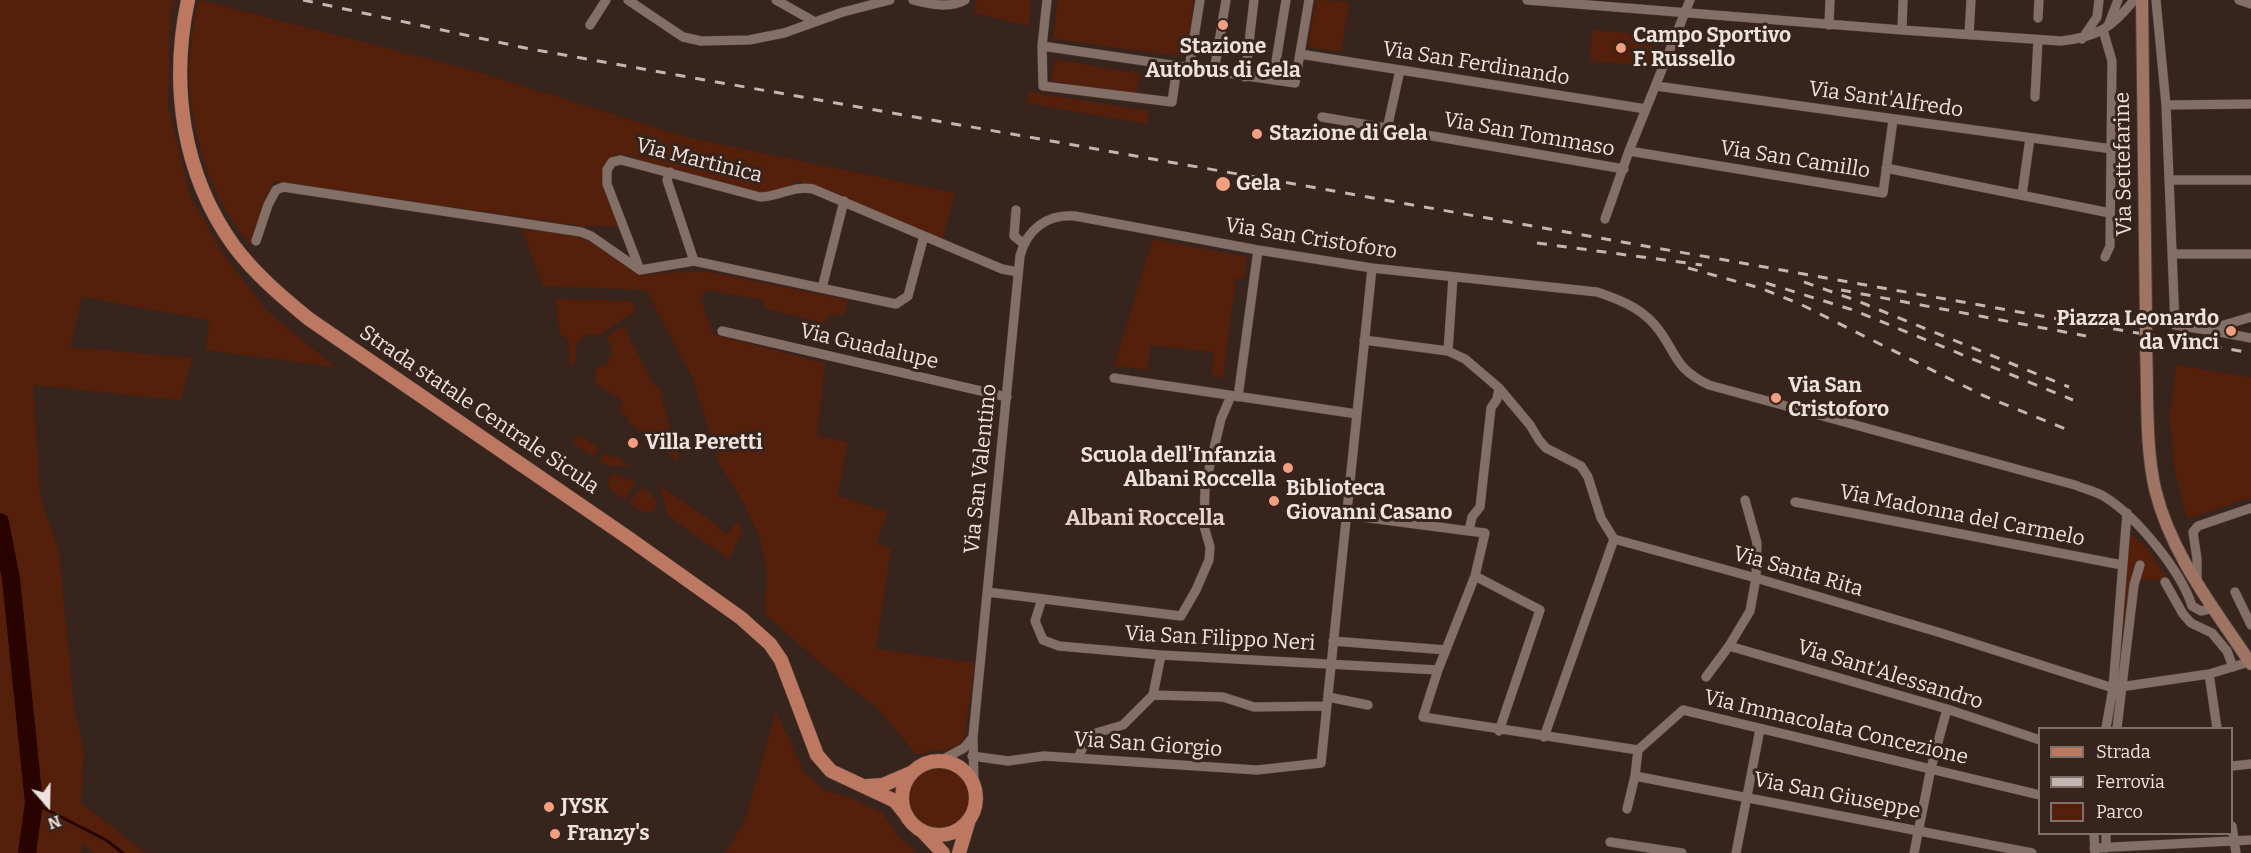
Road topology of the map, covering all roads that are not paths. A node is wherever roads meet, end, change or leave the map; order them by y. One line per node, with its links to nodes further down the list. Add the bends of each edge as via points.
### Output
1 (188, 0): 143 (main road, Strada statale Centrale Sicula, via 178,58 184,130 211,207 234,246 269,286 309,319 741,618 770,644 781,660 817,755 831,771)
2 (606, 0): 32 (street)
3 (628, 0): 31 (street, via 683,37 701,41 749,40)
4 (776, 0): 31 (street)
5 (890, 0): 31 (street)
6 (912, 0): 7 (street, via 958,4)
7 (965, 0)
8 (1047, 0): 39 (street)
9 (1200, 0): 42 (street)
10 (1226, 0): 44 (street)
11 (1254, 0): 45 (street)
12 (1286, 0): 46 (street)
13 (1309, 0): 40 (street)
14 (1527, 0): 25 (street)
15 (1649, 0): 28 (street)
16 (1689, 0): 29 (street)
17 (1830, 0): 33 (street)
18 (1903, 0): 35 (street)
19 (1971, 0): 36 (street)
20 (2039, 0): 30 (street)
21 (2098, 0): 37 (street, via 2097,17)
22 (2118, 0): 34 (street)
23 (2156, 0): 50 (street)
24 (2239, 0): 27 (street)
25 (1564, 2): 28 (street)
26 (2139, 2): 34 (street); 104 (street, Via Settefarine, bridge, via 2151,460 2164,520)
27 (2251, 4)
28 (1650, 10): 29 (street)
29 (1684, 14): 33 (street); 47 (street)
30 (2038, 18)
31 (815, 22)
32 (590, 25)
33 (1829, 25): 35 (street)
34 (2105, 28): 37 (street); 56 (street, via 2112,61)
35 (1902, 30): 36 (street)
36 (1969, 35): 38 (street)
37 (2082, 39): 38 (street)
38 (2038, 40): 48 (street)
39 (1042, 46): 41 (street); 41 (street, via 1043,86 1172,102)
40 (1300, 54): 43 (street, Via San Ferdinando); 46 (street, via 1294,83)
41 (1177, 67): 42 (street)
42 (1189, 69): 44 (street)
43 (1400, 70): 51 (street, Via San Ferdinando); 54 (street)
44 (1214, 72): 45 (street)
45 (1245, 76): 46 (street)
46 (1273, 80)
47 (1656, 86): 51 (street); 53 (street, Via Sant'Alfredo)
48 (2035, 97)
49 (2251, 104): 50 (street)
50 (2166, 105): 61 (street)
51 (1646, 109): 57 (street)
52 (1322, 117): 54 (street, Via San Tommaso)
53 (1893, 120): 55 (street, Via Sant'Alfredo); 58 (street, Via San Camillo)
54 (1387, 129): 59 (street, Via San Tommaso)
55 (2030, 138): 56 (street, Via Sant'Alfredo); 63 (street)
56 (2112, 149): 66 (street)
57 (1629, 151): 58 (street, Via San Camillo, via 1882,193); 59 (street)
58 (1886, 168): 63 (street)
59 (1624, 170): 67 (street)
60 (670, 172): 64 (street, Via Martinica, via 760,197 801,186); 75 (street, via 667,180); 77 (street, Via Martinica, via 621,160 612,162 607,170 607,183)
61 (2169, 180): 62 (street); 72 (street)
62 (2251, 180)
63 (2022, 195): 66 (street)
64 (844, 201): 68 (street, Via Martinica); 80 (street)
65 (1017, 210): 70 (street, Via San Valentino, via 1014,236)
66 (2110, 213): 74 (street, via 2110,246)
67 (1605, 219)
68 (924, 236): 78 (street, Via Martinica); 80 (street, via 908,296 896,304)
69 (256, 241): 77 (street, via 268,205 276,190 283,187 581,232)
70 (1024, 244): 71 (street, Via San Cristoforo, via 1038,226 1051,218 1068,216); 78 (street, Via San Valentino)
71 (1258, 250): 76 (street, Via San Cristoforo); 90 (street)
72 (2172, 254): 73 (street); 82 (street, via 2175,325)
73 (2251, 254)
74 (2105, 257)
75 (694, 261): 77 (street); 80 (street)
76 (1372, 268): 79 (street, Via San Cristoforo); 85 (street)
77 (640, 270)
78 (1018, 272): 89 (street, Via San Valentino)
79 (1453, 277): 86 (street); 95 (street, Via San Cristoforo, via 1598,292 1634,307 1650,319 1680,365 1708,385 2074,485 2104,496)
80 (822, 288)
81 (2251, 317): 82 (street)
82 (2207, 330): 84 (street)
83 (722, 331): 89 (street, Via Guadalupe)
84 (2251, 338)
85 (1364, 340): 86 (street); 91 (street)
86 (1448, 351): 88 (street, via 1465,358)
87 (1114, 378): 90 (street)
88 (1499, 388): 97 (street, via 1491,408 1480,507 1472,517); 98 (street, via 1546,447 1581,466 1601,518)
89 (1007, 397): 105 (street, Via San Valentino)
90 (1235, 397): 91 (street); 107 (street, via 1221,419 1204,486 1209,560 1181,616)
91 (1357, 414): 96 (street)
92 (1744, 500): 102 (street, via 1757,543)
93 (1795, 502): 99 (street, Via Madonna del Carmelo)
94 (2251, 508): 104 (street, via 2198,526 2193,532)
95 (2127, 513): 99 (street); 108 (street, Via San Cristoforo, via 2154,543 2192,606 2201,612)
96 (1347, 515): 97 (street); 111 (street)
97 (1469, 531): 101 (street, via 1485,533)
98 (1614, 539): 102 (street, Via Santa Rita); 132 (street)
99 (2122, 565): 121 (street)
100 (2140, 565): 121 (street)
101 (1475, 576): 113 (street); 130 (street, via 1540,610)
102 (1756, 578): 112 (street, via 1750,610); 121 (street, Via Santa Rita)
103 (2165, 582): 117 (street, via 2183,614 2191,623 2212,633 2227,651)
104 (2197, 583): 108 (street)
105 (987, 592): 107 (street); 131 (street, Via San Valentino)
106 (2235, 592): 109 (street)
107 (1042, 599): 114 (street, Via San Filippo Neri, via 1035,621 1043,639 1059,646)
108 (2214, 608): 116 (street)
109 (2248, 612): 110 (street)
110 (2251, 625)
111 (1333, 641): 113 (street); 115 (street)
112 (1729, 646): 120 (street); 125 (street, Via Sant'Alessandro)
113 (1446, 650): 118 (street)
114 (1161, 655): 115 (street, Via San Filippo Neri); 122 (street)
115 (1331, 663): 118 (street, Via San Filippo Neri); 123 (street)
116 (2250, 663): 117 (street)
117 (2233, 667): 119 (street)
118 (1438, 670): 130 (street, via 1423,717)
119 (2209, 674): 121 (street); 128 (street)
120 (1706, 677)
121 (2118, 688): 126 (street); 127 (street)
122 (1153, 695): 123 (street, via 1223,697 1254,707); 136 (street, via 1123,726 1095,733)
123 (1328, 702): 124 (street); 136 (street, Via San Giorgio, via 1321,763 1257,770)
124 (1368, 705)
125 (1947, 709): 133 (street, Via Sant'Alessandro); 140 (street)
126 (2107, 727)
127 (2117, 727)
128 (2217, 727)
129 (1760, 729): 134 (street, Via Immacolata Concezione, via 1683,710); 140 (street, Via Immacolata Concezione); 146 (street)
130 (1499, 730): 132 (street)
131 (973, 737): 135 (street, Via San Valentino); 137 (street, via 964,748)
132 (1544, 737): 134 (street)
133 (2038, 739)
134 (1638, 750): 142 (street)
135 (972, 756): 136 (street, Via San Giorgio, via 1008,761 1044,756); 144 (street, Via San Valentino)
136 (1078, 758)
137 (938, 762): 141 (main road); 144 (main road, via 960,768)
138 (2251, 764): 139 (street)
139 (2233, 766)
140 (1931, 768): 145 (street, Via Immacolata Concezione); 150 (street)
141 (913, 772): 143 (main road, via 883,785); 148 (main road, via 903,793)
142 (1635, 776): 146 (street, Via San Giuseppe); 147 (street)
143 (867, 786): 148 (main road, Strada statale Centrale Sicula, via 895,801)
144 (974, 786): 149 (main road, via 975,808)
145 (2038, 795)
146 (1747, 798): 150 (street, Via San Giuseppe); 163 (street)
147 (1627, 809)
148 (907, 816): 151 (main road)
149 (970, 818): 151 (main road, via 944,835); 161 (main road)
150 (1918, 830): 164 (street); 165 (street, Via San Giuseppe)
151 (923, 832): 160 (main road)
152 (2233, 834): 156 (street)
153 (2094, 835): 159 (street)
154 (2106, 835): 158 (street)
155 (2251, 840): 156 (street)
156 (2234, 841): 158 (street); 166 (street)
157 (1610, 842): 162 (street)
158 (2106, 848): 159 (street)
159 (2095, 851)
160 (943, 853)
161 (959, 853)
162 (1682, 853)
163 (1736, 853)
164 (1914, 853)
165 (2032, 853)
166 (2236, 853)

